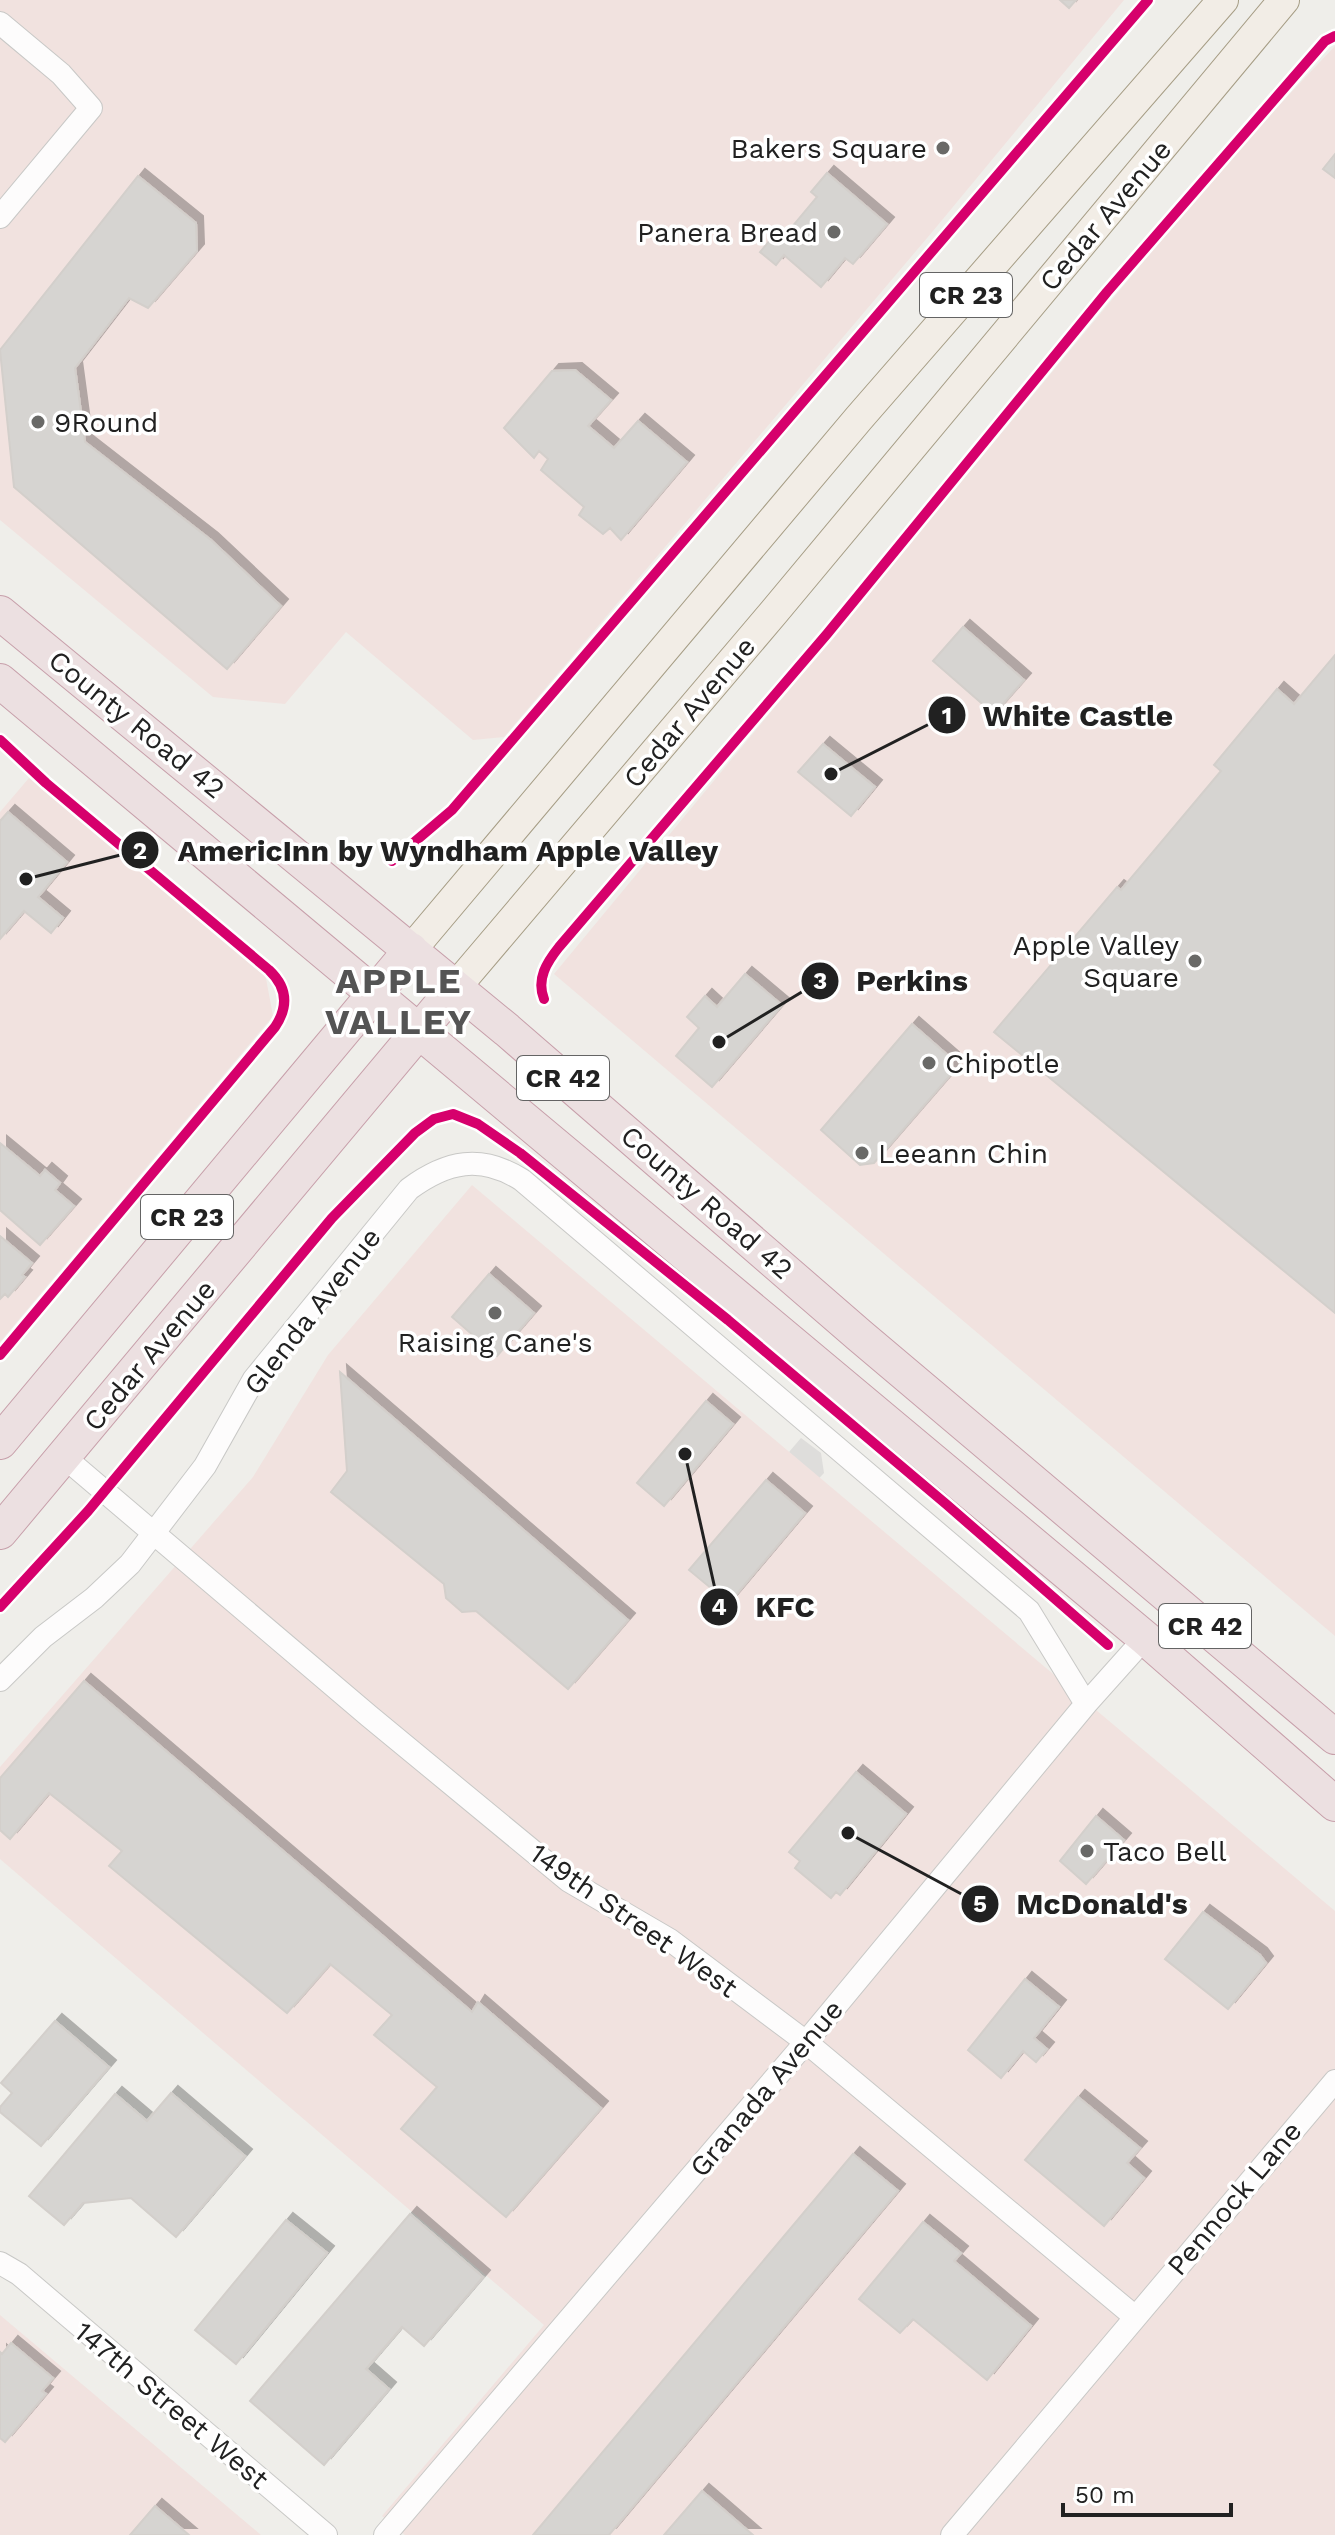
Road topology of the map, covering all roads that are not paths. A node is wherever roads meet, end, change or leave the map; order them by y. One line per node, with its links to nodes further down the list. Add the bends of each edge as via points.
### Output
1 (1223, 0): 7 (main road, Cedar Avenue / CR 23, via 859,418)
2 (1284, 0): 8 (main road, Cedar Avenue / CR 23)
3 (0, 23): 4 (street, via 61,74 91,108)
4 (0, 217)
5 (0, 613): 7 (highway, County Road 42 / CR 42)
6 (0, 681): 9 (highway, County Road 42 / CR 42)
7 (411, 950): 8 (highway, County Road 42 / CR 42); 9 (highway, Cedar Avenue / CR 23)
8 (455, 988): 10 (highway, Cedar Avenue / CR 23); 18 (highway, County Road 42 / CR 42)
9 (373, 992): 10 (highway, County Road 42 / CR 42); 11 (highway, Cedar Avenue / CR 23)
10 (420, 1032): 12 (highway, Cedar Avenue / CR 23); 15 (highway, County Road 42 / CR 42)
11 (0, 1442)
12 (64, 1457): 13 (highway, Cedar Avenue / CR 23); 14 (street, 149th Street West)
13 (0, 1532)
14 (155, 1533): 16 (street, Glenda Avenue, via 130,1564); 17 (street, Glenda Avenue, via 205,1466 254,1379 409,1189 441,1169 463,1164 496,1167 522,1180 1029,1611); 20 (street, 149th Street West, via 569,1881 670,1940)
15 (1145, 1638): 17 (street, Granada Avenue); 19 (highway, County Road 42 / CR 42)
16 (0, 1680)
17 (1086, 1704): 20 (street, Granada Avenue)
18 (1335, 1737)
19 (1335, 1804)
20 (806, 2042): 24 (street, 149th Street West); 26 (street, Granada Avenue)
21 (1335, 2081): 24 (street, Pennock Lane)
22 (0, 2251): 23 (street, 147th Street West)
23 (10, 2268): 25 (street, 147th Street West)
24 (1134, 2316): 27 (street, Pennock Lane)
25 (326, 2535)
26 (385, 2535)
27 (952, 2535)

